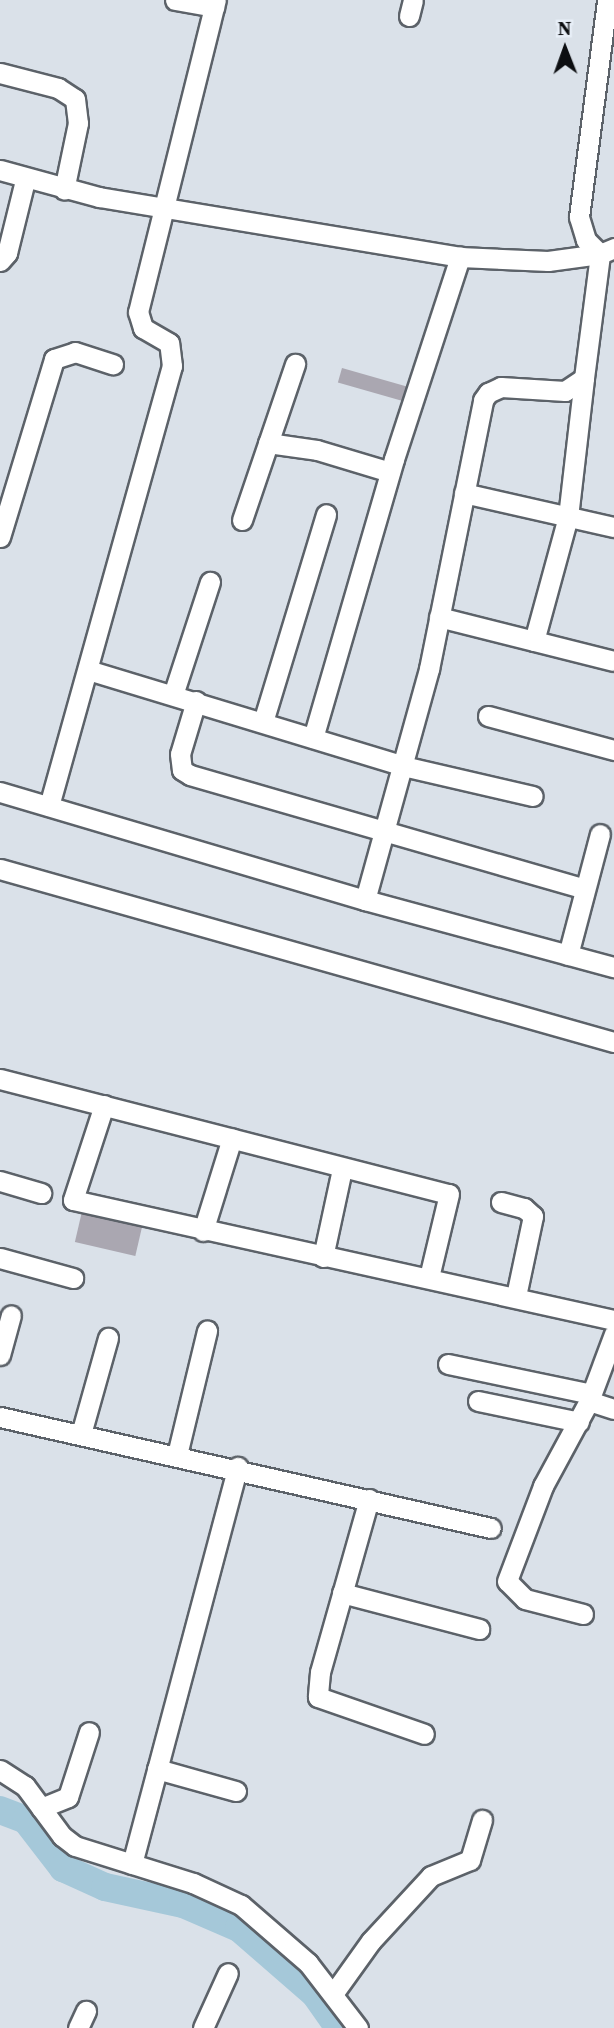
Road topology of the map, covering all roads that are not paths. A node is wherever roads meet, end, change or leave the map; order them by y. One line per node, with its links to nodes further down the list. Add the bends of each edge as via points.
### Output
1 (175, 0): 3 (street)
2 (607, 0): 9 (street, via 579,217 586,240)
3 (215, 4): 8 (street)
4 (0, 73): 7 (street, via 58,88 75,99 78,123)
5 (0, 170): 6 (street)
6 (26, 180): 7 (street); 11 (street, via 7,253)
7 (64, 190): 8 (street)
8 (165, 208): 10 (street); 27 (street, via 138,321 169,343 172,366)
9 (607, 251): 10 (street, via 548,261); 14 (street)
10 (460, 257): 16 (street)
11 (0, 261)
12 (113, 364): 22 (street, via 75,352 54,359)
13 (295, 364): 15 (street)
14 (584, 378): 17 (street, via 565,391 511,386 488,393); 19 (street)
15 (268, 443): 16 (street, via 317,450); 20 (street)
16 (390, 472): 32 (street)
17 (464, 493): 19 (street); 24 (street)
18 (326, 514): 31 (street)
19 (568, 517): 21 (street); 25 (street)
20 (242, 520)
21 (614, 527)
22 (0, 537)
23 (211, 582): 28 (street)
24 (439, 617): 25 (street); 34 (street)
25 (534, 641): 26 (street)
26 (614, 661)
27 (88, 670): 28 (street); 37 (street)
28 (173, 695): 29 (street)
29 (196, 701): 31 (street); 38 (street, via 180,754 182,770)
30 (488, 716): 33 (street)
31 (263, 722): 32 (street)
32 (313, 738): 34 (street)
33 (614, 750)
34 (403, 766): 36 (street); 38 (street)
35 (0, 792): 37 (street)
36 (533, 796)
37 (49, 806): 42 (street)
38 (385, 833): 41 (street); 42 (street)
39 (600, 834): 41 (street)
40 (0, 869): 45 (street)
41 (585, 889): 43 (street)
42 (365, 900): 43 (street)
43 (568, 954): 44 (street)
44 (614, 967)
45 (614, 1042)
46 (0, 1079): 47 (street)
47 (104, 1105): 48 (street); 53 (street, via 73,1200)
48 (232, 1138): 49 (street); 53 (street)
49 (342, 1169): 54 (street); 56 (street, via 449,1194)
50 (0, 1181): 51 (street)
51 (41, 1193)
52 (501, 1202): 58 (street, via 524,1208 533,1216)
53 (203, 1231): 54 (street)
54 (323, 1257): 56 (street)
55 (0, 1258): 57 (street)
56 (429, 1277): 58 (street)
57 (73, 1278)
58 (516, 1296): 60 (street)
59 (11, 1315): 64 (street)
60 (614, 1320)
61 (207, 1331): 72 (street)
62 (614, 1334): 66 (street)
63 (108, 1338): 71 (street)
64 (0, 1355)
65 (448, 1364): 66 (street)
66 (590, 1398): 68 (street); 70 (street)
67 (478, 1401): 70 (street)
68 (614, 1409)
69 (0, 1417): 71 (street)
70 (579, 1422): 77 (street, via 543,1486 507,1581 525,1598)
71 (81, 1434): 72 (street)
72 (177, 1455): 73 (street)
73 (238, 1467): 74 (street); 81 (street)
74 (369, 1499): 75 (street); 76 (street)
75 (491, 1528)
76 (342, 1593): 78 (street); 80 (street, via 320,1672 318,1697)
77 (583, 1614)
78 (479, 1629)
79 (89, 1732): 84 (street, via 68,1797)
80 (424, 1734)
81 (158, 1769): 83 (street); 86 (street)
82 (0, 1770): 84 (street, via 26,1786)
83 (236, 1791)
84 (41, 1808): 86 (street, via 75,1846)
85 (481, 1820): 88 (street, via 470,1860 431,1877 371,1941)
86 (132, 1864): 88 (street, via 193,1883 241,1905 308,1963)
87 (228, 1973): 89 (street)
88 (333, 1994): 90 (street)
89 (203, 2028)
90 (358, 2028)

